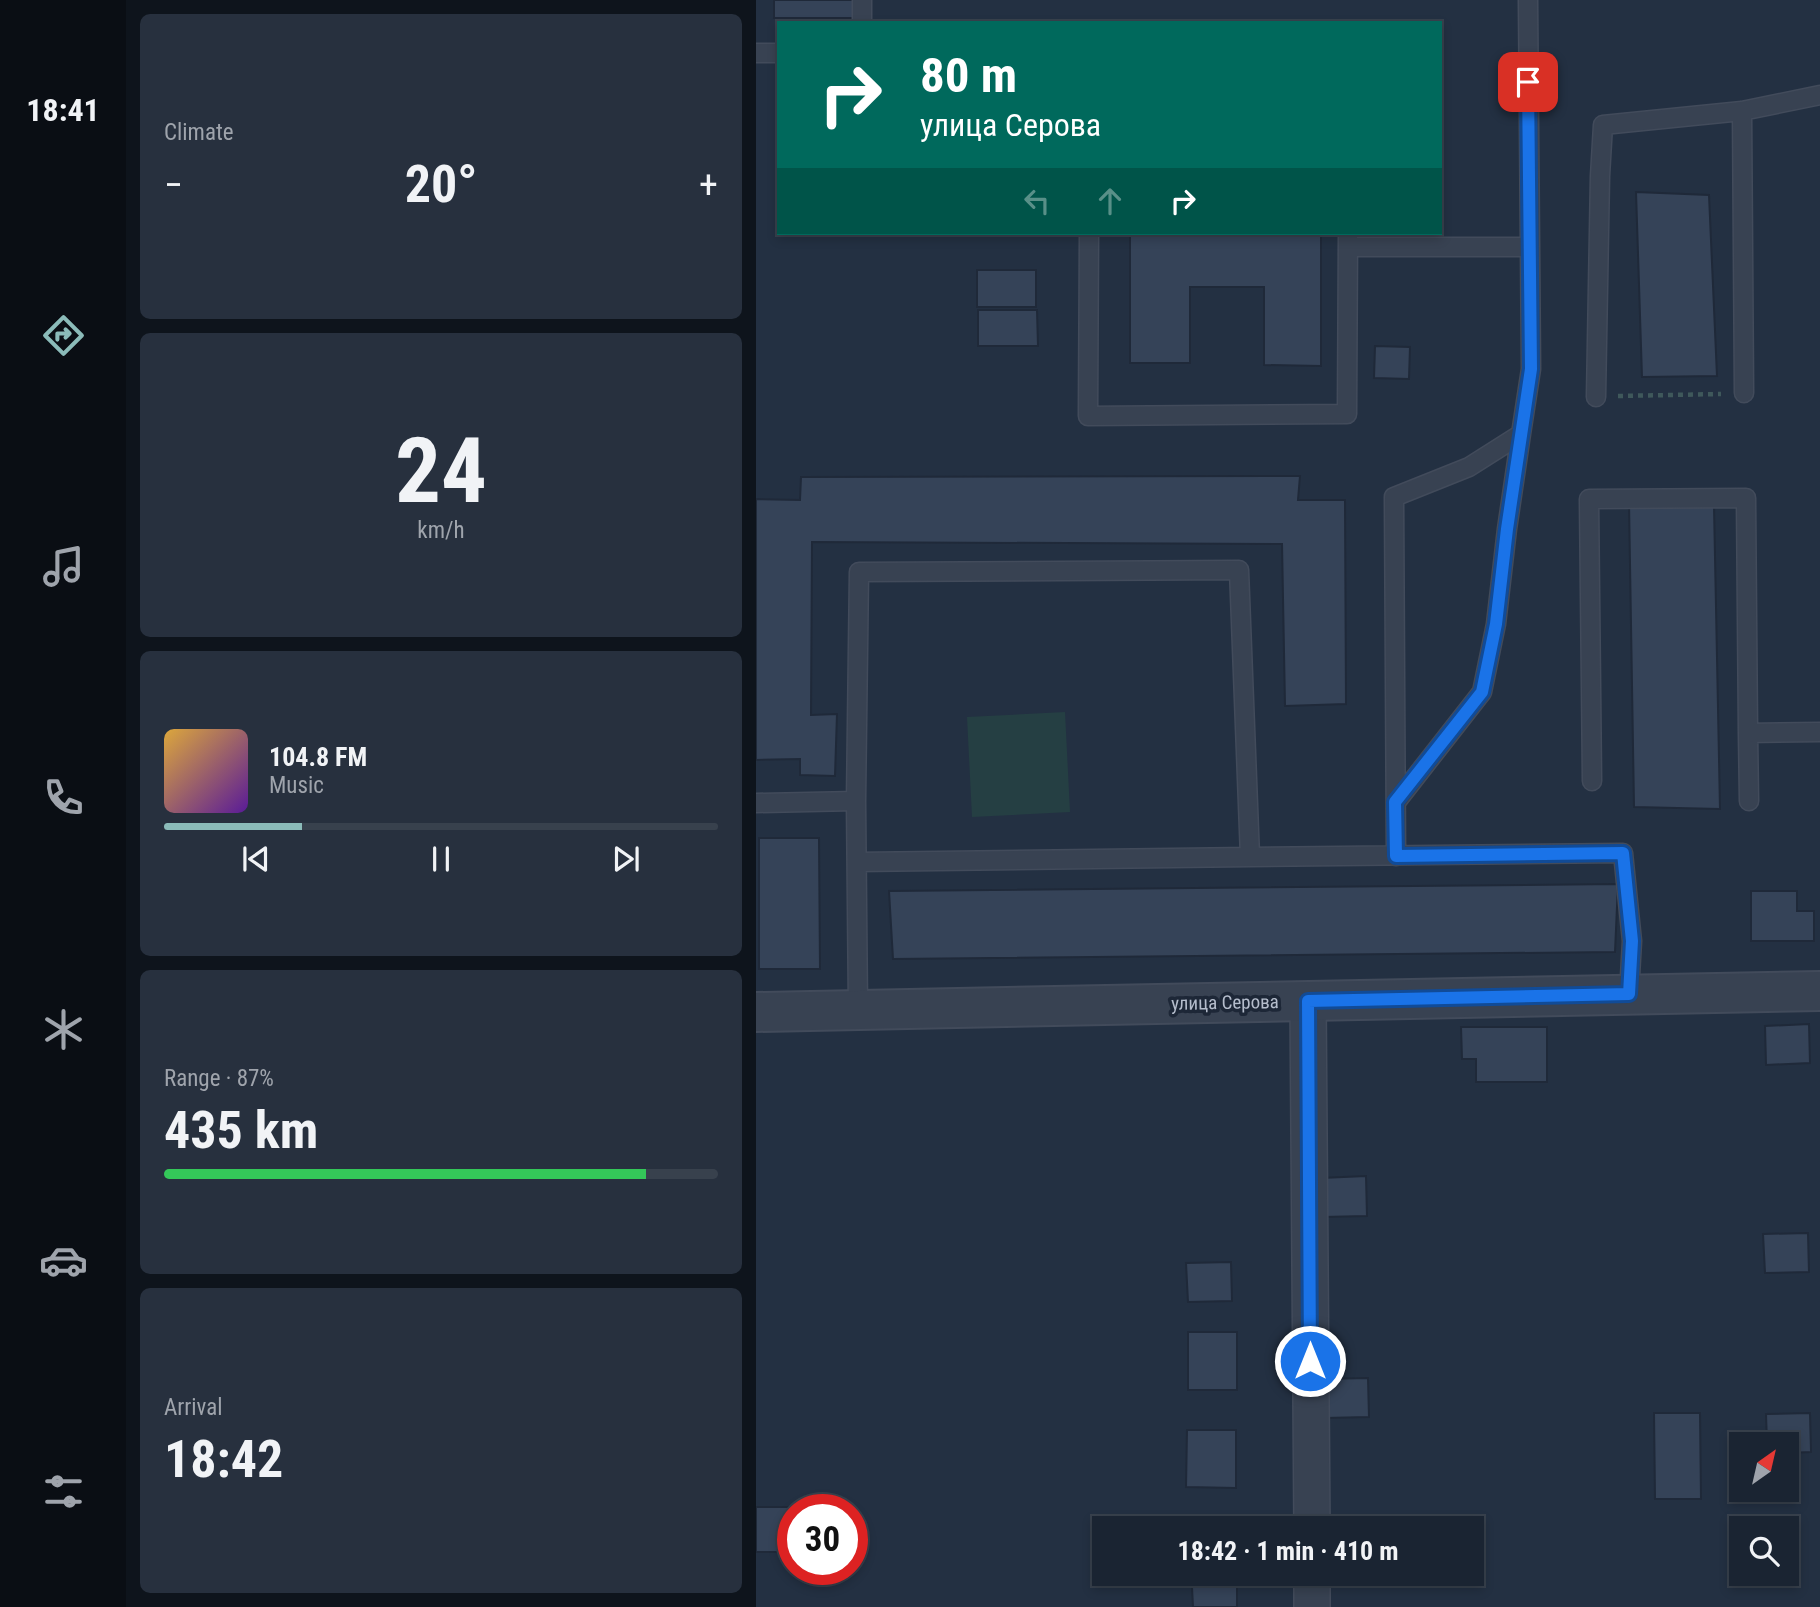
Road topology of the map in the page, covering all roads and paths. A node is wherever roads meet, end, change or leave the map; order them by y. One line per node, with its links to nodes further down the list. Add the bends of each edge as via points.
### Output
1 (862, 0): 3 (lane)
2 (1528, 0): 10 (lane)
3 (862, 21)
4 (756, 53): 5 (lane)
5 (777, 53)
6 (1820, 95): 7 (lane)
7 (1742, 111): 11 (lane); 12 (lane, via 1603,125)
8 (1088, 235): 9 (lane, via 1088,416 1347,414)
9 (1348, 240): 10 (lane)
10 (1530, 247): 13 (lane, via 1531,369)
11 (1744, 393): 12 (path)
12 (1596, 397)
13 (1521, 434): 19 (lane, via 1496,624 1482,692); 19 (lane, via 1469,467 1394,497)
14 (1820, 732): 15 (lane)
15 (1748, 733): 16 (lane, via 1746,498 1589,499); 18 (lane)
16 (1592, 781)
17 (856, 801): 20 (lane); 22 (lane, via 859,572 1239,570); 23 (lane)
18 (1749, 801)
19 (1395, 802): 21 (lane)
20 (756, 803)
21 (1396, 856): 22 (lane); 25 (lane, via 1623,853 1632,941)
22 (1250, 857): 23 (lane)
23 (857, 862): 27 (lane)
24 (1820, 991): 25 (street, улица Серова)
25 (1629, 994): 26 (street, улица Серова)
26 (1308, 1001): 27 (street, улица Серова); 29 (street)
27 (858, 1010): 28 (street, улица Серова)
28 (756, 1012)
29 (1312, 1516)
30 (1312, 1586): 31 (street)
31 (1312, 1607)

